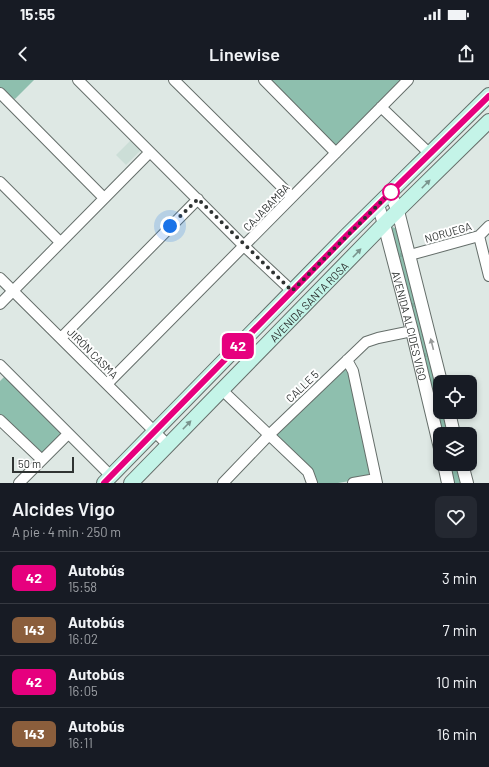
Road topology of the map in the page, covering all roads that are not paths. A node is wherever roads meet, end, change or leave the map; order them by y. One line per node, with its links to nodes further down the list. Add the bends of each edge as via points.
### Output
1 (78, 80): 9 (street)
2 (174, 80): 15 (street)
3 (264, 80): 10 (street)
4 (408, 80): 7 (street, CAJABAMBA)
5 (0, 93): 14 (street)
6 (489, 96): 11 (main road, AVENIDA SANTA ROSA)
7 (382, 107): 10 (street, CAJABAMBA); 11 (street)
8 (489, 121): 18 (main road, AVENIDA SANTA ROSA, one-way to 8)
9 (150, 152): 14 (street); 16 (street)
10 (336, 153): 15 (street, CAJABAMBA)
11 (430, 154): 13 (main road, AVENIDA SANTA ROSA)
12 (0, 182): 22 (street)
13 (390, 193): 17 (main road, AVENIDA SANTA ROSA); 18 (street, AVENIDA ALCIDES VIGO)
14 (104, 198): 22 (street)
15 (292, 198): 23 (street, CAJABAMBA)
16 (198, 199): 23 (street); 31 (street)
17 (378, 205): 19 (street, AVENIDA ALCIDES VIGO); 28 (main road, AVENIDA SANTA ROSA)
18 (398, 211): 19 (main road, AVENIDA SANTA ROSA); 24 (street, AVENIDA ALCIDES VIGO)
19 (384, 224): 30 (street, AVENIDA ALCIDES VIGO); 36 (main road, AVENIDA SANTA ROSA, one-way to 19)
20 (489, 226): 21 (street, NORUEGA)
21 (479, 236): 24 (street, NORUEGA); 25 (street)
22 (60, 242): 27 (street)
23 (244, 246): 28 (street); 35 (street, CAJABAMBA)
24 (410, 255): 34 (street, AVENIDA ALCIDES VIGO, one-way to 24)
25 (489, 276)
26 (0, 278): 27 (street, JIRÓN CASMA)
27 (12, 290): 29 (street); 31 (street, JIRÓN CASMA)
28 (292, 291): 39 (main road, AVENIDA SANTA ROSA)
29 (0, 304)
30 (412, 330): 32 (street, CALLE 5, via 366,342); 38 (street, AVENIDA ALCIDES VIGO)
31 (61, 338): 35 (street, JIRÓN CASMA)
32 (347, 360): 41 (street, CALLE 5); 47 (street, via 353,372)
33 (2, 371): 40 (street)
34 (439, 375)
35 (108, 384): 39 (street, JIRÓN CASMA)
36 (222, 390): 41 (street); 42 (main road, AVENIDA SANTA ROSA, one-way to 36)
37 (0, 420): 43 (street)
38 (435, 427)
39 (154, 431): 42 (street, JIRÓN CASMA); 46 (main road, AVENIDA SANTA ROSA)
40 (68, 434): 43 (street); 46 (street)
41 (269, 435): 50 (street, CALLE 5); 51 (street, via 308,472)
42 (168, 445): 49 (main road, AVENIDA SANTA ROSA)
43 (42, 460): 48 (street)
44 (445, 471): 53 (street)
45 (464, 471): 54 (street)
46 (108, 479)
47 (376, 481): 52 (street)
48 (19, 483)
49 (131, 483)
50 (223, 483)
51 (312, 483)
52 (353, 483)
53 (448, 483)
54 (467, 483)

